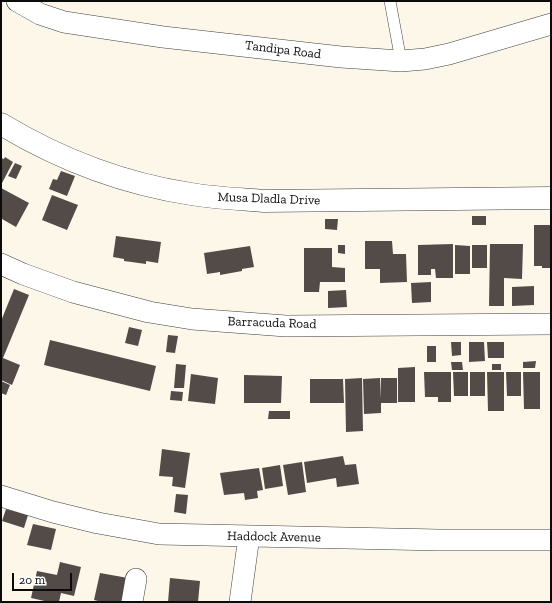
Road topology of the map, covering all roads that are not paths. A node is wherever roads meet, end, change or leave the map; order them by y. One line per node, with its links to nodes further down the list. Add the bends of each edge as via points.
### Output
1 (17, 1): 4 (street, Tandipa Road, via 40,14 64,22 163,37 341,57)
2 (390, 1): 4 (lane)
3 (551, 24): 4 (street, Tandipa Road, via 449,54)
4 (401, 61)
5 (1, 124): 6 (street, Musa Dladla Drive, via 57,154 91,167 130,180 191,194 264,201)
6 (551, 198)
7 (1, 264): 8 (street, Barracuda Road, via 74,292 149,312 192,319 286,326)
8 (551, 324)
9 (1, 496): 10 (street, Haddock Avenue, via 98,523 159,534)
10 (249, 536): 11 (street, Haddock Avenue); 14 (street)
11 (551, 540)
12 (136, 579): 13 (street)
13 (132, 602)
14 (240, 602)

